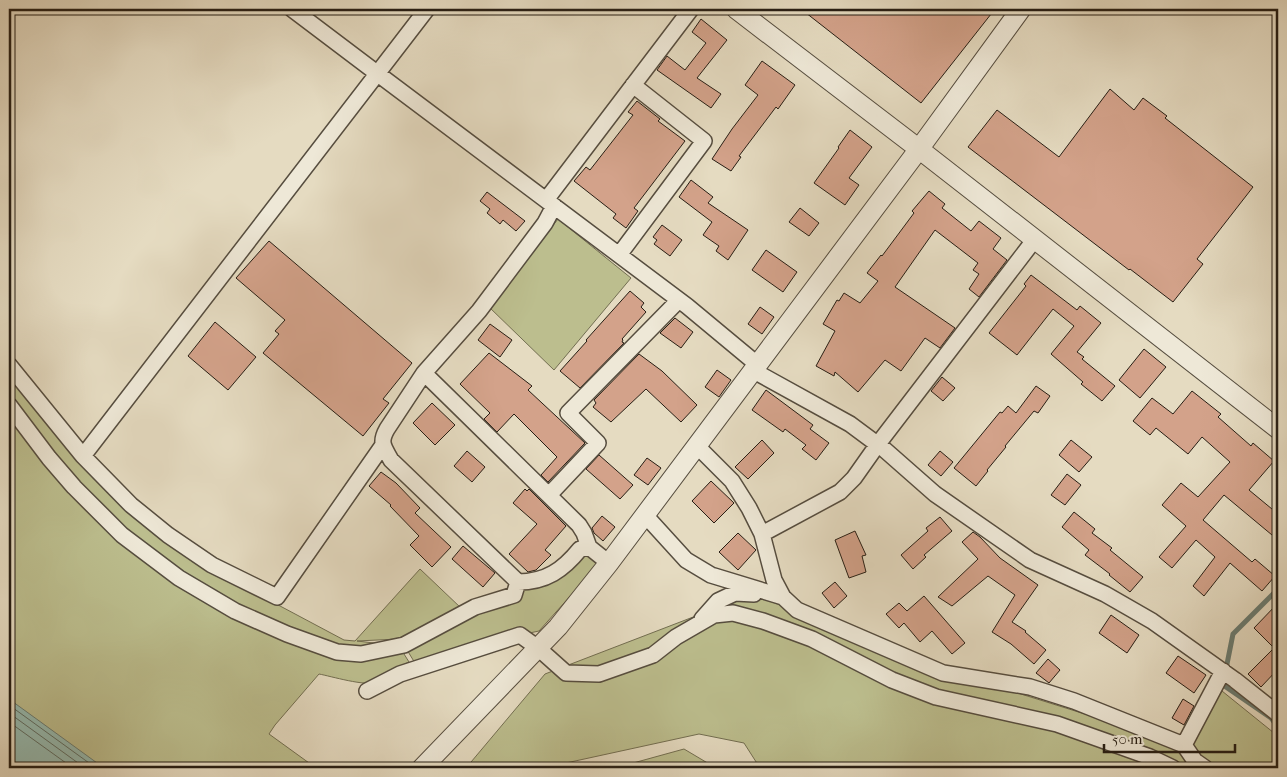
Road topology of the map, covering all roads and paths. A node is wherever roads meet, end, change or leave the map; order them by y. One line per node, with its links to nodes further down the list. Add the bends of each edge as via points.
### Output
1 (292, 9): 6 (street)
2 (427, 9): 6 (street)
3 (691, 9): 7 (street)
4 (736, 9): 8 (street)
5 (1021, 9): 8 (street)
6 (378, 74): 9 (street); 21 (street)
7 (633, 85): 9 (street); 11 (street, via 704,141)
8 (919, 149): 10 (street); 14 (street)
9 (550, 203): 11 (street); 15 (street, via 545,223 479,310)
10 (1035, 239): 17 (street); 18 (street)
11 (619, 255): 12 (street)
12 (679, 300): 14 (street); 22 (street, via 568,413 598,443)
13 (9, 365): 21 (street)
14 (756, 368): 18 (street); 20 (street)
15 (424, 373): 19 (street, via 383,437); 22 (street)
16 (9, 405): 30 (street, via 81,494 122,535 179,578 235,611 337,652 361,654)
17 (1278, 429)
18 (878, 444): 24 (street, via 840,492); 33 (street, via 935,494 1030,560 1105,594 1152,621)
19 (383, 445): 21 (street, via 277,597 212,565 168,535 131,505); 27 (street, via 391,460)
20 (697, 446): 23 (street); 24 (street, via 732,481)
21 (83, 456)
22 (549, 496): 25 (street, via 580,525)
23 (645, 515): 26 (street); 28 (street, via 686,560 712,576)
24 (762, 534): 28 (street, via 774,580)
25 (589, 547): 26 (street); 27 (street, via 580,549 557,572 531,582)
26 (609, 563): 31 (street)
27 (518, 582): 30 (street, via 514,595 475,608)
28 (783, 596): 29 (street, via 735,593 718,601); 36 (street, via 798,610 943,674 1030,687 1074,700)
29 (697, 625): 31 (street, via 653,655 599,674 566,673); 38 (street, via 714,615 734,612 812,638 892,680 936,697 1057,724)
30 (404, 645): 32 (street)
31 (538, 648): 32 (street, via 520,635); 37 (street)
32 (412, 670): 34 (street)
33 (1223, 671): 35 (street); 36 (street)
34 (367, 691)
35 (1278, 714)
36 (1184, 745): 39 (street, via 1195,761)
37 (422, 768)
38 (1173, 768)
39 (1205, 768)

